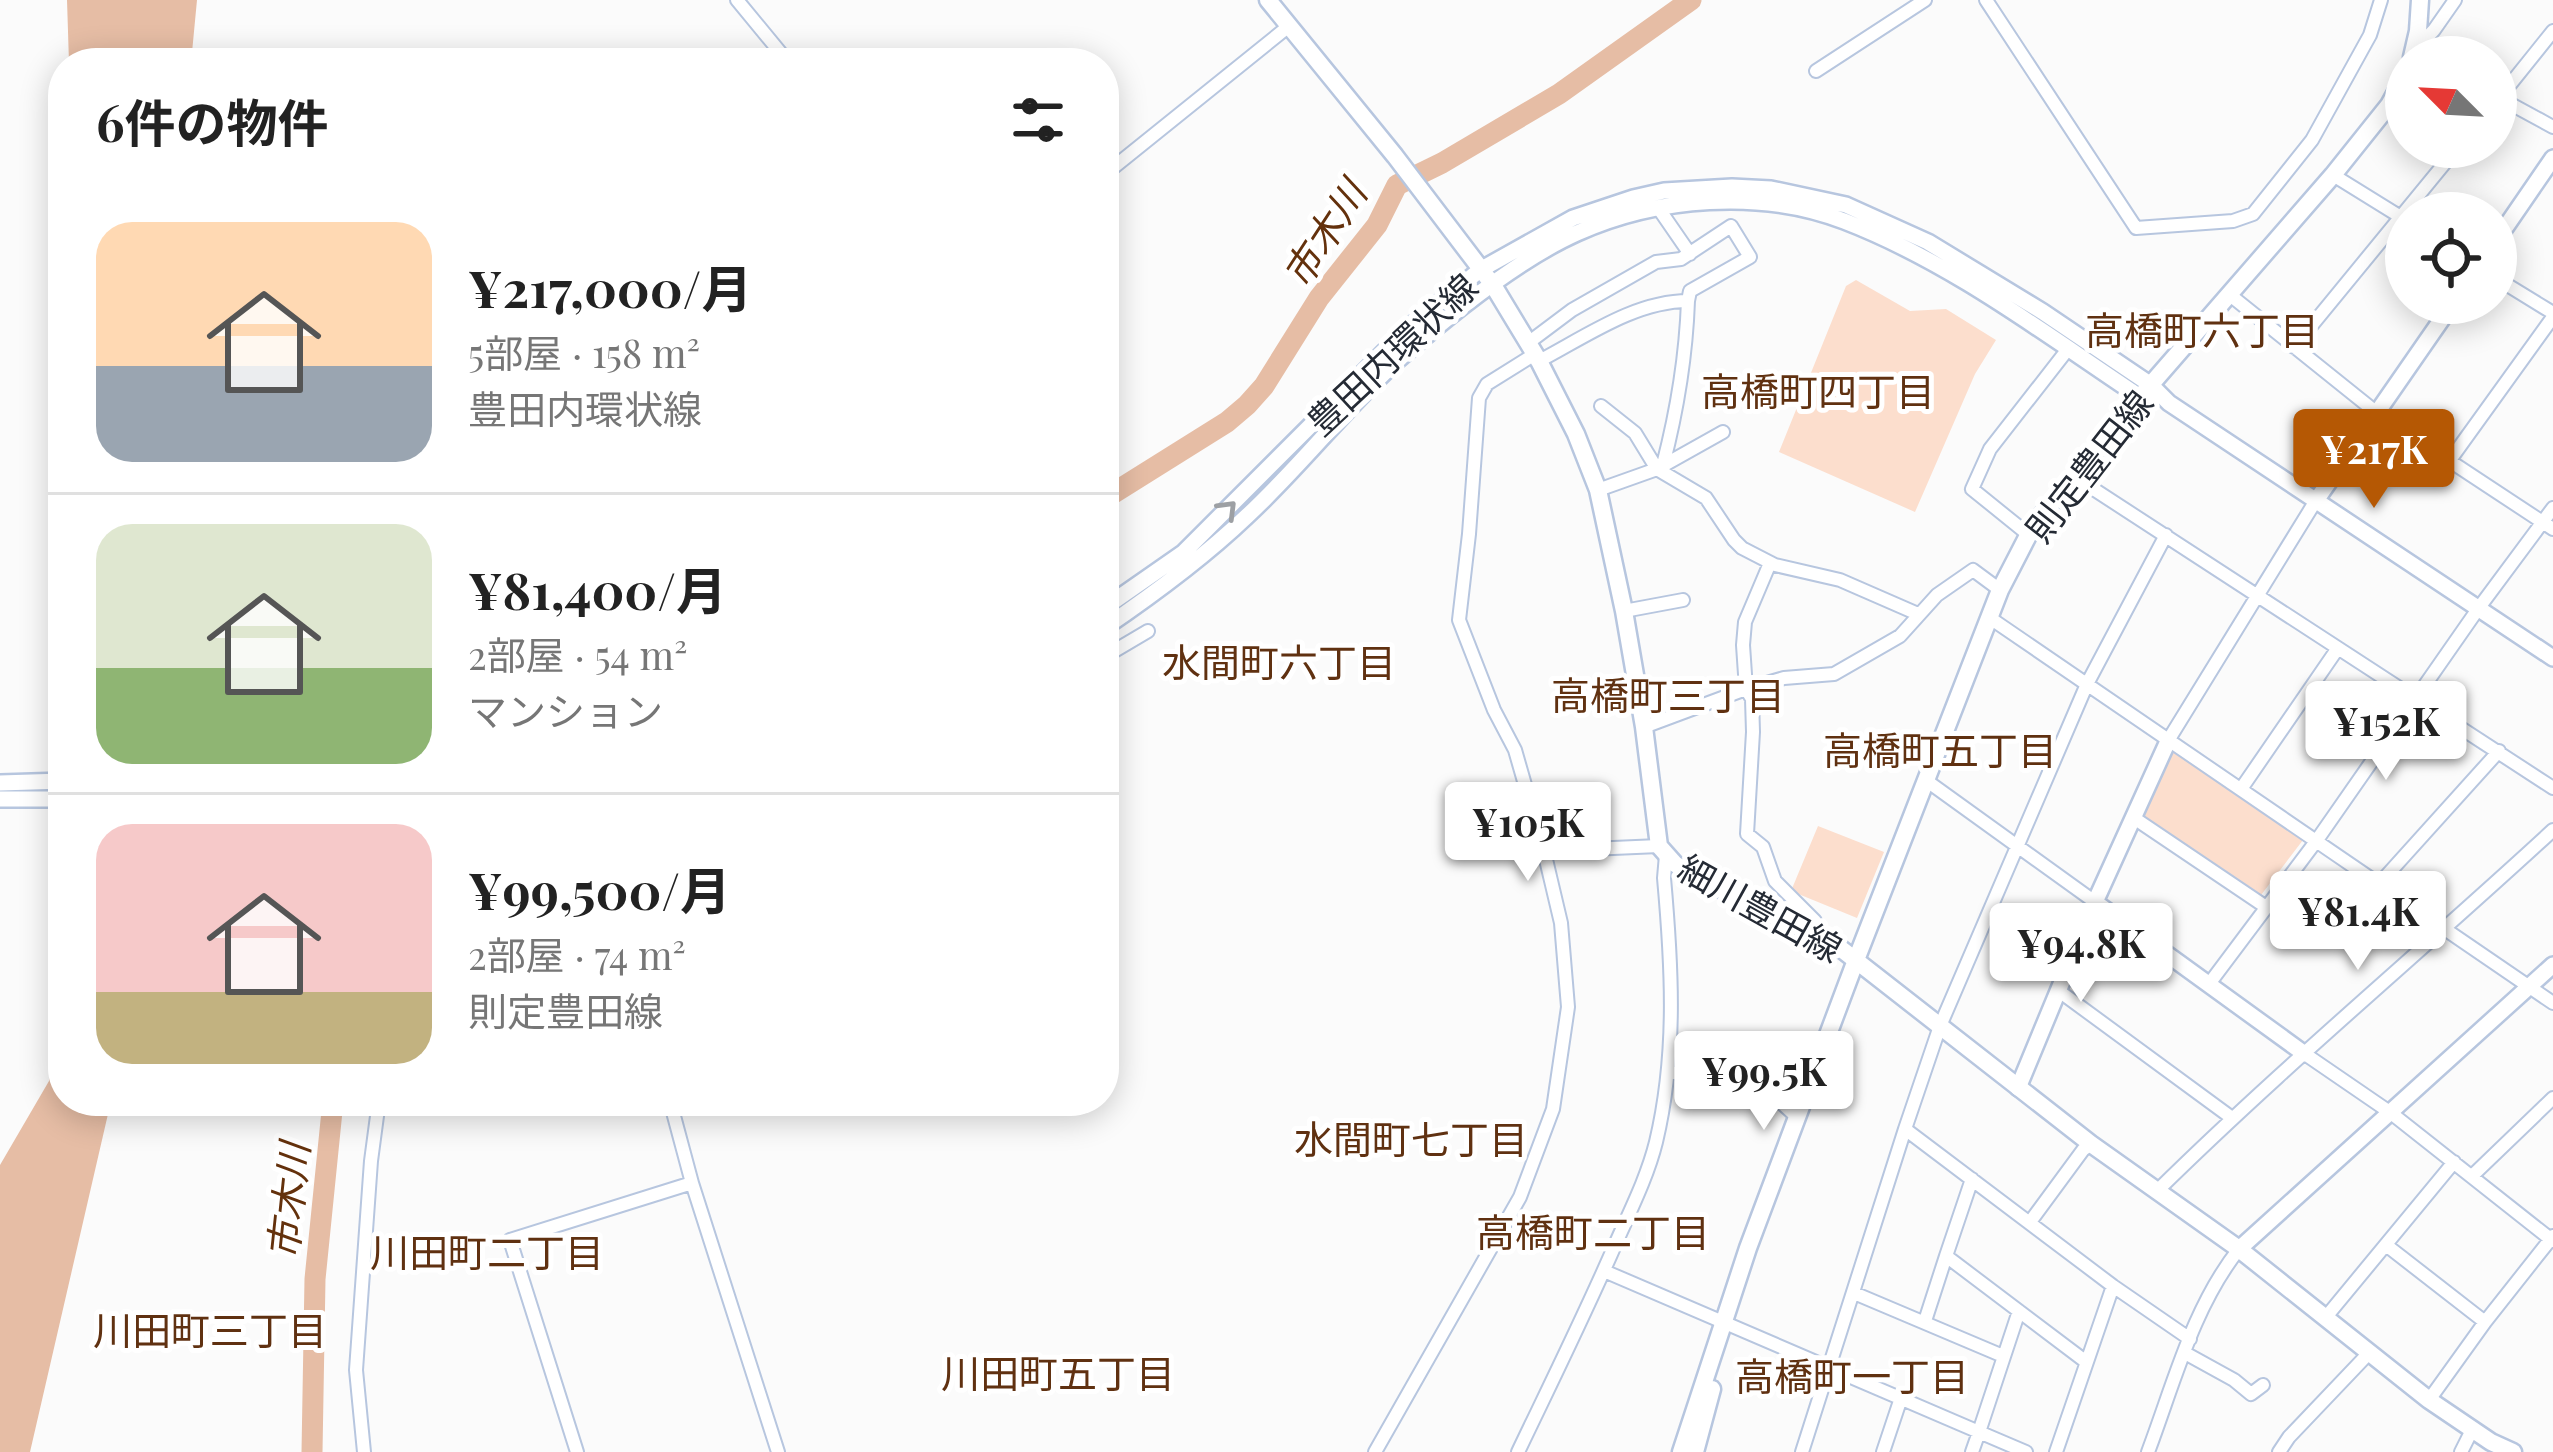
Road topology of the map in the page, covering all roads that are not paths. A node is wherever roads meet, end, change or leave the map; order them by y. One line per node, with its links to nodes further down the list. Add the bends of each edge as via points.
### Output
1 (737, 0): 12 (street)
2 (1268, 0): 8 (main road, 細川豊田線)
3 (1925, 0): 13 (street)
4 (1986, 0): 5 (street, via 2136,228 2253,214 2312,140)
5 (2381, 0)
6 (2420, 0): 10 (main road)
7 (2455, 0): 11 (street)
8 (1289, 26): 19 (street); 28 (main road, 細川豊田線)
9 (2553, 31): 14 (street)
10 (2419, 36)
11 (2430, 36)
12 (777, 48)
13 (1816, 71)
14 (2517, 74)
15 (2517, 108): 17 (street)
16 (2385, 110): 21 (main road, 則定豊田線)
17 (2553, 127)
18 (2553, 158): 25 (street)
19 (1119, 163)
20 (2442, 168): 22 (street)
21 (2333, 175): 23 (street); 31 (main road, 則定豊田線)
22 (2423, 192)
23 (2385, 207)
24 (1659, 208): 27 (street); 29 (street, 豊田内環状線, via 1577,233); 36 (street, 豊田内環状線, via 1751,202 1841,220 1921,256)
25 (2517, 210)
26 (2385, 239): 35 (street)
27 (1690, 254): 32 (street, via 1731,226 1750,257 1690,291); 37 (street, via 1656,262 1572,310)
28 (1480, 270): 29 (main road, 細川豊田線); 38 (street, 豊田内環状線, via 1573,218 1634,197 1771,188 1846,205 1928,242 2043,312); 54 (street, 豊田内環状線, one-way to 28, via 1183,553 1408,328)
29 (1493, 285): 37 (main road, 細川豊田線); 59 (street, 豊田内環状線, via 1398,360 1248,515)
30 (2517, 292): 33 (street)
31 (2230, 295): 35 (street); 38 (main road, 則定豊田線)
32 (1688, 301): 37 (street, via 1664,301); 43 (street, via 1678,406)
33 (2553, 315): 42 (street)
34 (2438, 324): 40 (street)
35 (2294, 347): 40 (street)
36 (2068, 349): 38 (street, 豊田内環状線); 49 (street, via 1990,449 1972,489)
37 (1534, 353): 45 (main road, 細川豊田線); 82 (street, via 1479,398 1459,620 1515,750)
38 (2146, 391): 44 (main road, 則定豊田線); 46 (street, 豊田内環状線)
39 (1601, 406): 43 (street)
40 (2377, 413): 42 (street); 46 (street)
41 (1723, 432): 43 (street)
42 (2450, 460): 48 (street)
43 (1660, 467): 45 (street); 51 (street, via 1704,496 1734,541)
44 (2075, 477): 49 (main road, 則定豊田線); 50 (street)
45 (1598, 490): 57 (main road, 細川豊田線)
46 (2315, 502): 53 (street); 56 (street, 豊田内環状線)
47 (2553, 508): 48 (street)
48 (2548, 526): 56 (street)
49 (2029, 535): 52 (main road, 則定豊田線)
50 (2166, 536): 53 (street); 65 (street)
51 (1770, 563): 58 (street, via 1840,580); 66 (street, via 1745,622)
52 (2000, 590): 58 (street, via 1973,570); 60 (main road, 則定豊田線)
53 (2258, 595): 63 (street); 69 (street)
54 (1119, 598)
55 (1683, 600): 57 (street)
56 (2478, 609): 64 (street, 豊田内環状線); 67 (street)
57 (1624, 611): 68 (main road, 細川豊田線)
58 (1918, 614): 66 (street, via 1900,636 1834,674)
59 (1119, 618)
60 (1990, 618): 65 (street); 72 (main road, 則定豊田線)
61 (1148, 631): 62 (street)
62 (1119, 648)
63 (2338, 648): 67 (street); 75 (street)
64 (2553, 658)
65 (2087, 684): 69 (street); 81 (street)
66 (1747, 688): 68 (street); 88 (street, via 1747,833 1763,847 1775,881 1815,921)
67 (2416, 699): 70 (street); 80 (street)
68 (1644, 727): 83 (main road, 細川豊田線)
69 (2169, 739): 75 (street); 78 (street)
70 (2498, 751): 74 (street); 84 (street)
71 (48, 781): 73 (street)
72 (1928, 781): 81 (street); 89 (main road, 則定豊田線)
73 (0, 783)
74 (2553, 788)
75 (2241, 789): 80 (street)
76 (0, 799): 77 (street)
77 (48, 799)
78 (2134, 818): 85 (street); 86 (street)
79 (2553, 830): 87 (street)
80 (2317, 840): 84 (street); 86 (street)
81 (2016, 845): 85 (street); 95 (street)
82 (1544, 850): 83 (street); 138 (street, via 1568,1007 1553,1109 1505,1226)
83 (1662, 850): 88 (main road, 細川豊田線, via 1698,878); 97 (street)
84 (2379, 884): 87 (street)
85 (2096, 902): 91 (street); 93 (street)
86 (2266, 908): 91 (street)
87 (2445, 929): 92 (street); 96 (street)
88 (1817, 936): 89 (main road, 細川豊田線)
89 (1856, 960): 95 (main road, 細川豊田線); 103 (main road, 則定豊田線)
90 (2553, 965): 92 (street)
91 (2209, 983): 96 (street)
92 (2529, 986): 94 (street); 100 (street)
93 (2060, 991): 98 (street); 104 (street)
94 (2553, 1003)
95 (1940, 1026): 98 (main road, 細川豊田線); 105 (street)
96 (2302, 1052): 100 (street); 104 (street)
97 (1669, 1072): 103 (street, via 1760,1084); 117 (street, via 1649,1167)
98 (2018, 1088): 106 (main road, 細川豊田線)
99 (2553, 1098): 108 (street)
100 (2391, 1113): 107 (street); 115 (street)
101 (377, 1116): 135 (street, via 356,1370)
102 (674, 1116): 110 (street)
103 (1797, 1117): 124 (main road, 則定豊田線)
104 (2232, 1118): 111 (street)
105 (1905, 1129): 109 (street); 119 (street)
106 (2091, 1144): 111 (main road, 細川豊田線); 112 (street)
107 (2454, 1162): 108 (street); 114 (street)
108 (2472, 1176): 113 (street)
109 (1972, 1179): 112 (street); 116 (street)
110 (692, 1183): 136 (street, via 510,1240); 137 (street)
111 (2157, 1191): 115 (main road, 細川豊田線)
112 (2030, 1222): 118 (street)
113 (2552, 1238): 123 (street)
114 (2386, 1245): 121 (street); 123 (street)
115 (2239, 1249): 121 (main road, 細川豊田線); 125 (street)
116 (1946, 1256): 120 (street); 122 (street)
117 (1604, 1271): 124 (street); 139 (street)
118 (2113, 1286): 125 (street); 128 (street)
119 (1854, 1293): 122 (street); 129 (street)
120 (2019, 1311): 127 (street); 128 (street)
121 (2326, 1317): 126 (main road, 細川豊田線)
122 (1925, 1322): 127 (street)
123 (2486, 1322): 132 (street)
124 (1724, 1323): 129 (street); 140 (main road, 則定豊田線); 141 (main road, 則定豊田線)
125 (2187, 1346): 130 (street, via 2251,1394); 147 (street)
126 (2369, 1353): 132 (main road, 細川豊田線); 148 (street)
127 (2003, 1356): 134 (street)
128 (2085, 1361): 146 (street)
129 (1830, 1367): 131 (street); 142 (street)
130 (2263, 1385)
131 (1901, 1398): 134 (street); 143 (street)
132 (2429, 1400): 133 (main road, 細川豊田線)
133 (2472, 1430): 149 (street); 150 (main road, 細川豊田線)
134 (1978, 1432): 144 (street); 145 (street)
135 (364, 1452)
136 (577, 1452)
137 (778, 1452)
138 (1375, 1452)
139 (1518, 1452)
140 (1681, 1452)
141 (1695, 1452)
142 (1802, 1452)
143 (1883, 1452)
144 (1972, 1452)
145 (2026, 1452)
146 (2056, 1452)
147 (2148, 1452)
148 (2279, 1452)
149 (2462, 1452)
150 (2513, 1452)

